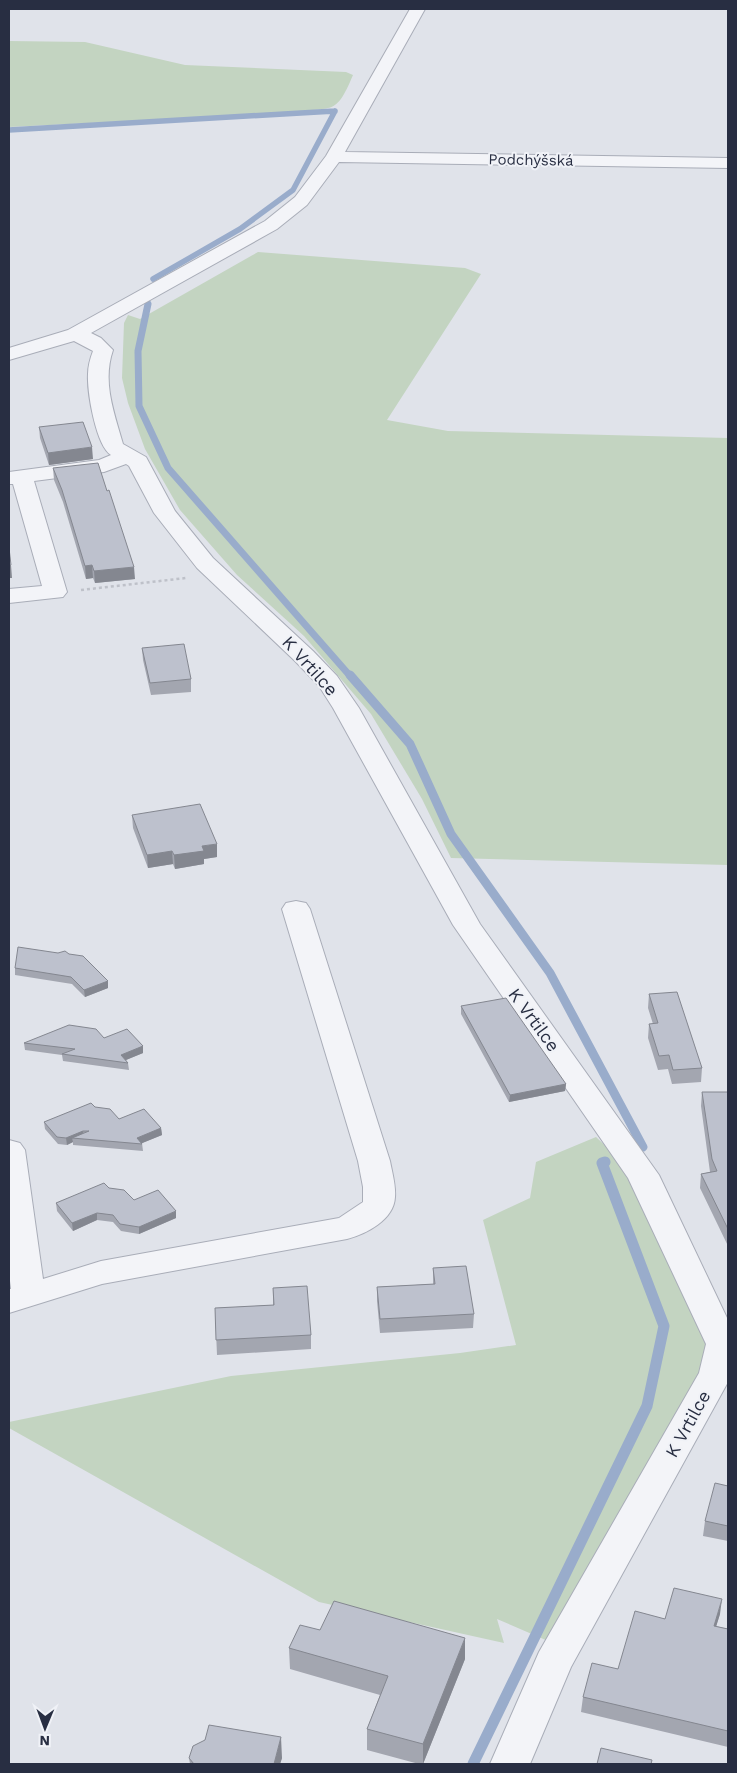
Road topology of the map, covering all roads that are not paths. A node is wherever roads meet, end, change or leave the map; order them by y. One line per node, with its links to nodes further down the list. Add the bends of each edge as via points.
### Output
1 (417, 9): 2 (street)
2 (334, 157): 3 (street, Podchýšská); 4 (street, via 301,201 271,225)
3 (728, 163)
4 (76, 334): 5 (street); 6 (street, K Vrtilce, via 103,350 97,362 97,379 113,447)
5 (9, 354)
6 (126, 456): 7 (street, via 104,466); 12 (street, K Vrtilce, via 138,462 165,513 205,563 328,681 467,925 643,1175)
7 (15, 478): 8 (street, via 55,592)
8 (9, 596)
9 (296, 909): 11 (street, via 374,1161 381,1197 373,1214 347,1228 101,1273)
10 (9, 1150): 11 (street)
11 (18, 1297)
12 (725, 1344): 13 (street, K Vrtilce, via 716,1373 553,1662)
13 (510, 1764)

